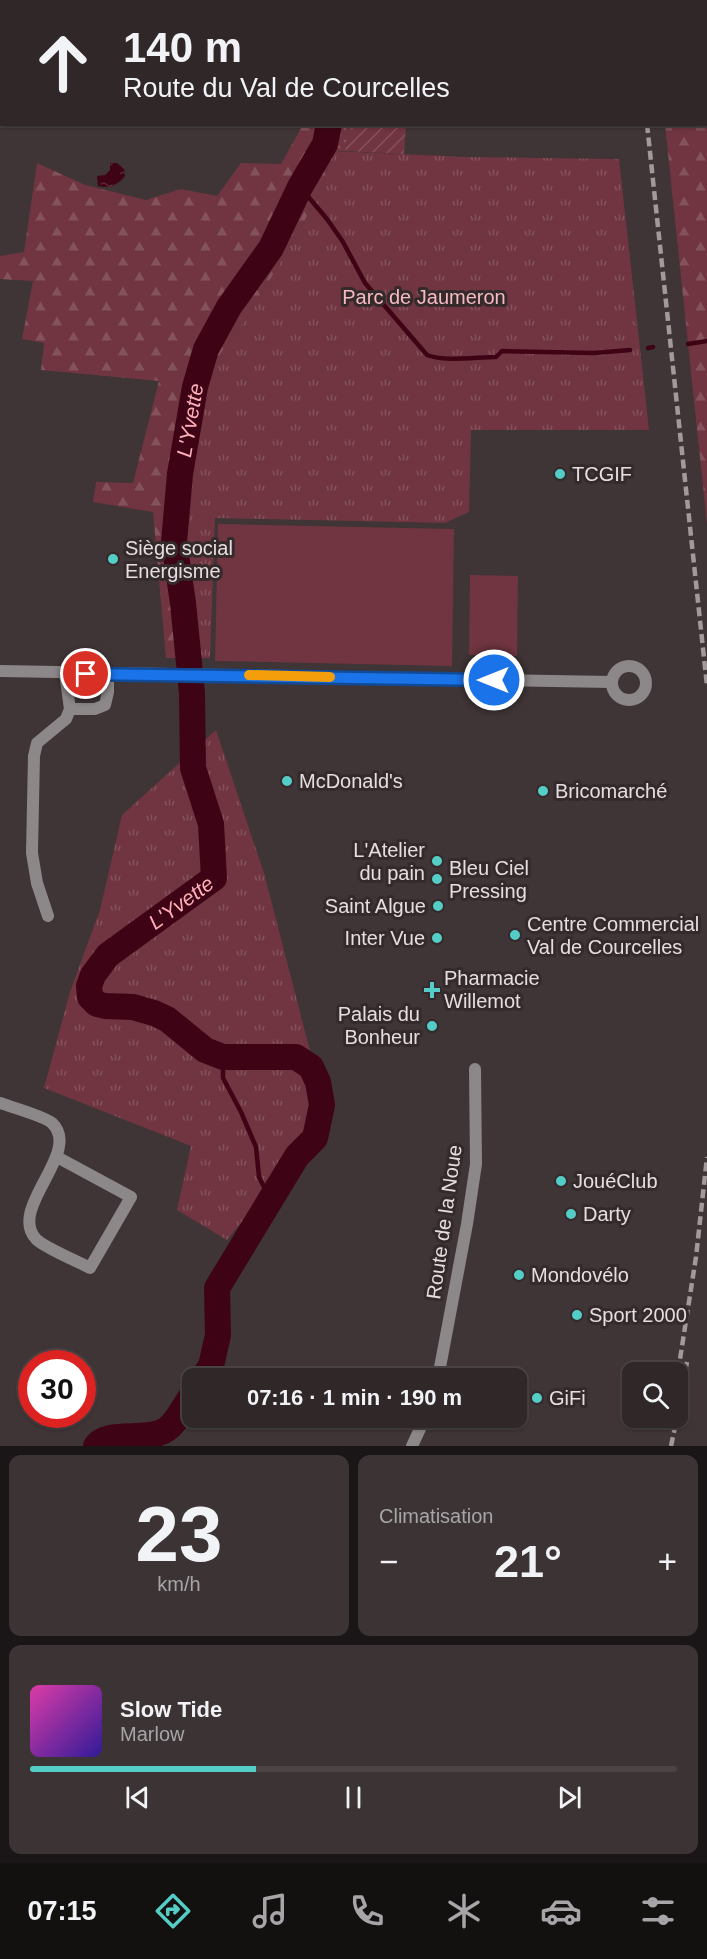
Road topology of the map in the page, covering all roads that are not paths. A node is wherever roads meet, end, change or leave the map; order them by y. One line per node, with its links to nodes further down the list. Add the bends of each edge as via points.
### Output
1 (0, 671): 2 (street)
2 (65, 673): 3 (street); 5 (street)
3 (108, 674): 4 (street); 5 (street, via 105,705)
4 (612, 682)
5 (69, 709): 6 (street, via 66,719 37,743 33,756 32,853)
6 (48, 916)
7 (475, 1069): 10 (street, Route de la Noue, via 476,1164)
8 (0, 1103): 9 (street, via 51,1122 58,1131)
9 (57, 1157): 9 (street, via 33,1202 32,1232 37,1240 90,1268 131,1197)
10 (440, 1368)
11 (420, 1428): 12 (street)
12 (412, 1446)

